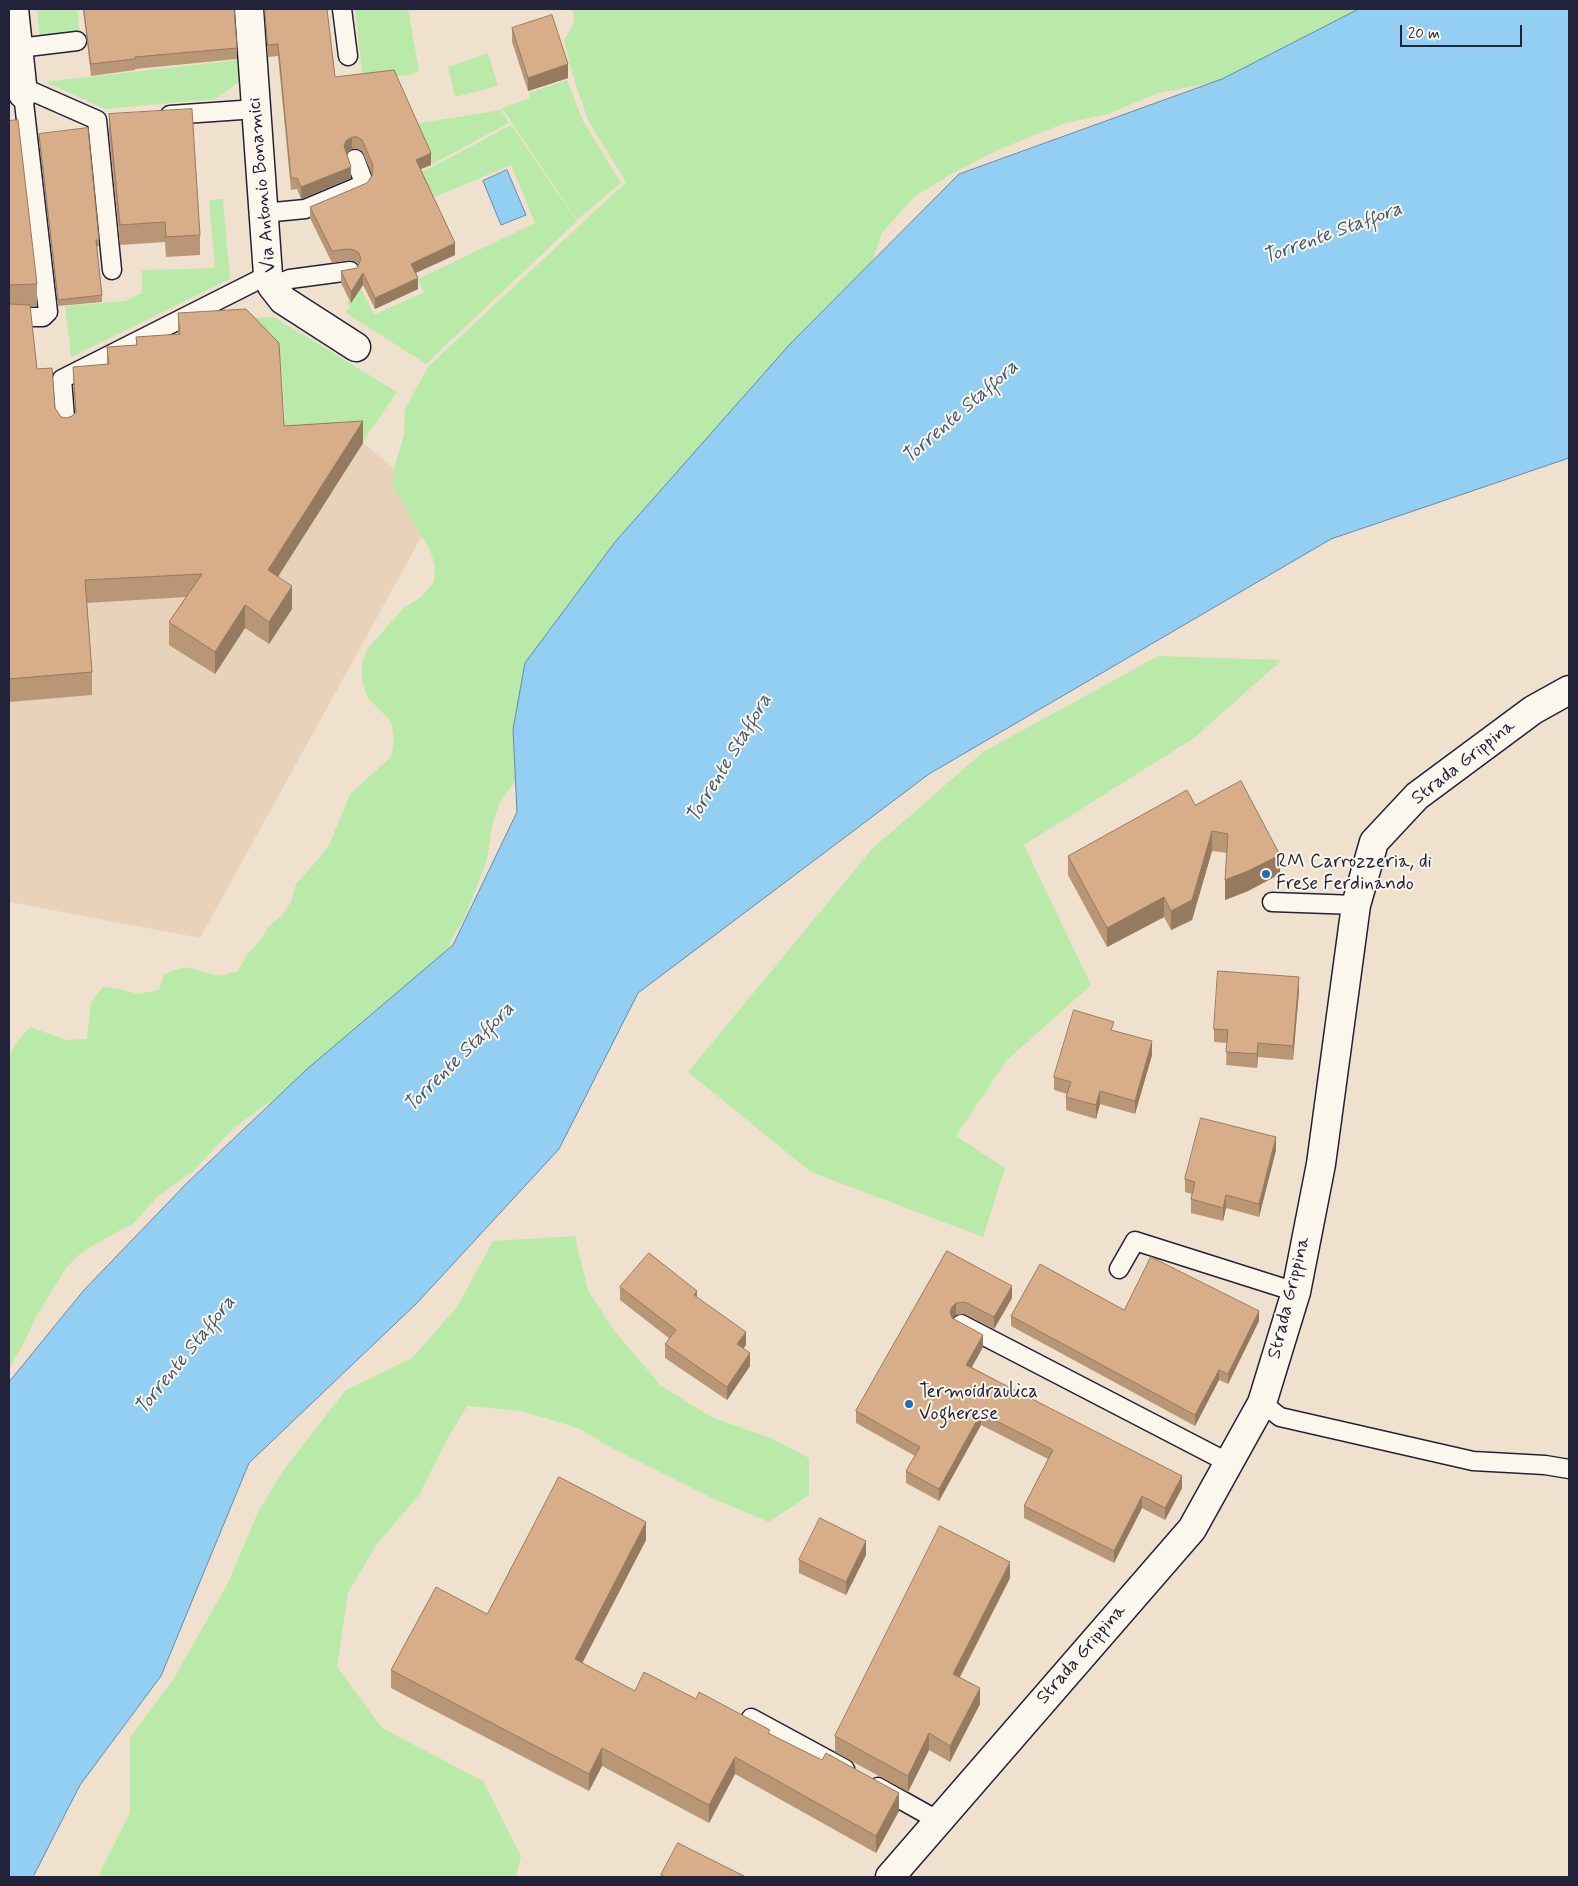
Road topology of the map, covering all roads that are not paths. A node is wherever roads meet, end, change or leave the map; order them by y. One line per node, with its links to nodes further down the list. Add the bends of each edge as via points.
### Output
1 (14, 9): 5 (street)
2 (249, 9): 8 (street, Via Antonio Bonamici)
3 (342, 9): 6 (lane)
4 (77, 41): 5 (lane)
5 (18, 48): 7 (street)
6 (348, 56)
7 (23, 90): 11 (lane); 12 (lane)
8 (256, 109): 9 (lane); 15 (street, Via Antonio Bonamici)
9 (157, 116)
10 (117, 118): 11 (lane)
11 (97, 120): 16 (lane)
12 (27, 125): 13 (lane); 19 (lane, via 48,312 43,317)
13 (9, 126)
14 (355, 159): 15 (lane, via 364,180 362,185 305,209)
15 (264, 212): 18 (street, Via Antonio Bonamici)
16 (112, 270)
17 (350, 271): 18 (lane)
18 (270, 281): 20 (street, Via Antonio Bonamici, via 283,300); 21 (lane, via 62,379)
19 (9, 317)
20 (356, 347)
21 (66, 430)
22 (1569, 690): 24 (street, Strada Grippina, via 1533,710 1417,796 1374,842)
23 (1272, 902): 24 (lane)
24 (1356, 905): 26 (street, Strada Grippina, via 1321,1164)
25 (1119, 1268): 26 (lane, via 1136,1241)
26 (1296, 1292): 28 (street, Strada Grippina)
27 (961, 1324): 29 (lane)
28 (1262, 1403): 29 (street, Strada Grippina); 30 (lane, via 1280,1417 1473,1460)
29 (1229, 1463): 32 (street, Strada Grippina, via 1192,1529)
30 (1569, 1469)
31 (751, 1718): 32 (lane)
32 (939, 1821): 33 (street, Strada Grippina)
33 (890, 1877)

